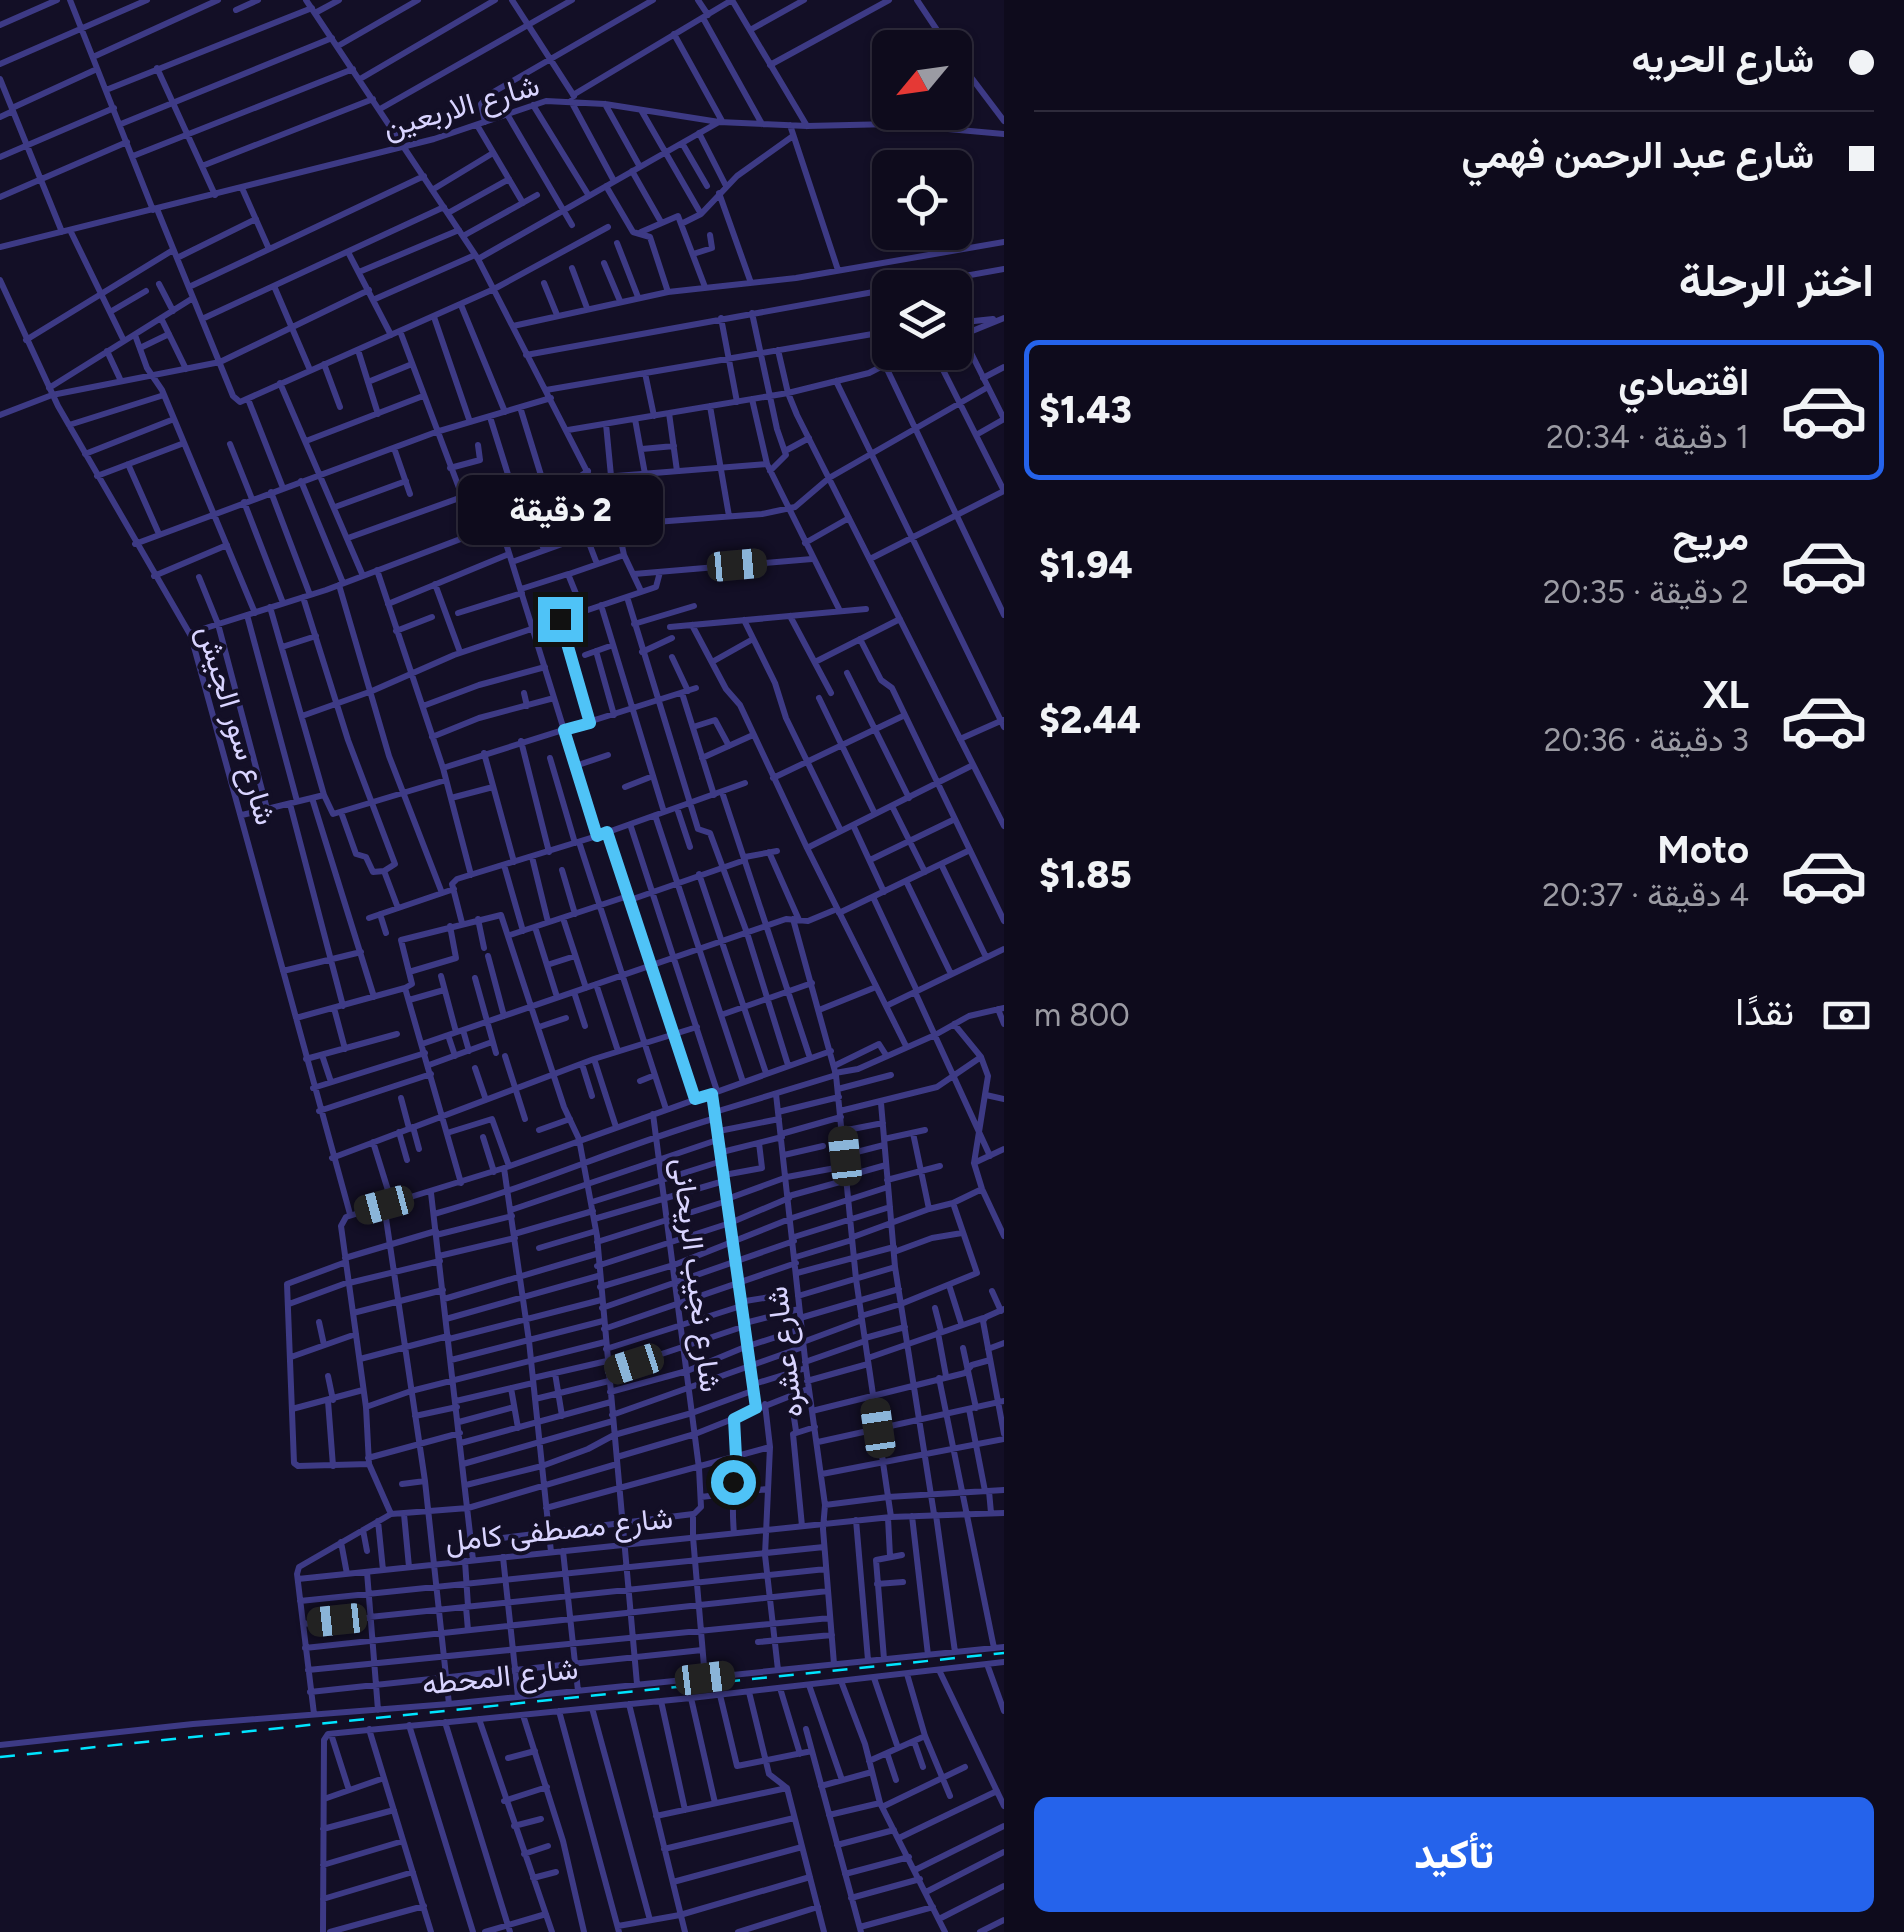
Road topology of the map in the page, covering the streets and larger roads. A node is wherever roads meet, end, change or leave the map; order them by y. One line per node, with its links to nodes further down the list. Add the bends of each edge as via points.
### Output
1 (57, 0): 20 (street)
2 (71, 0): 22 (street)
3 (147, 0): 22 (street)
4 (218, 0): 28 (street)
5 (258, 0): 18 (street)
6 (338, 0): 17 (street)
7 (418, 0): 27 (street)
8 (495, 0): 36 (street)
9 (512, 0): 21 (street)
10 (572, 0): 21 (street)
11 (653, 0): 29 (street)
12 (698, 0): 19 (street)
13 (732, 0): 19 (street); 23 (street)
14 (804, 0): 23 (street)
15 (888, 0): 31 (street)
16 (917, 0): 24 (street)
17 (311, 7): 26 (street); 32 (street)
18 (236, 10)
19 (705, 16): 25 (street); 54 (street)
20 (0, 25)
21 (528, 25): 29 (street); 46 (street)
22 (81, 28): 28 (street); 30 (street)
23 (750, 30): 31 (street)
24 (938, 30)
25 (674, 34): 40 (street); 51 (street)
26 (332, 38): 27 (street); 41 (street)
27 (338, 46): 34 (street)
28 (92, 57): 33 (street)
29 (550, 60): 40 (street); 53 (street, via 485,98)
30 (0, 64)
31 (770, 65): 56 (street)
32 (158, 68): 38 (street); 41 (street)
33 (97, 69): 38 (street); 45 (street)
34 (353, 69): 36 (street); 58 (street)
35 (0, 79): 45 (street)
36 (360, 79): 39 (street)
37 (972, 79): 50 (street)
38 (106, 90): 44 (street)
39 (373, 98): 46 (street); 69 (street)
40 (574, 99): 42 (street, شارع الاربعين); 43 (street, شارع الاربعين); 74 (street)
41 (173, 103): 52 (street); 58 (street)
42 (533, 104): 48 (street, شارع الاربعين); 84 (street)
43 (605, 104): 47 (street, شارع الاربعين); 70 (street)
44 (114, 108): 52 (street); 63 (street)
45 (12, 110): 49 (street); 63 (street)
46 (380, 110): 64 (street)
47 (641, 110): 51 (street, شارع الاربعين); 65 (street)
48 (507, 114): 53 (street, شارع الاربعين); 88 (street)
49 (0, 117)
50 (1004, 121)
51 (720, 122): 54 (street, شارع الاربعين); 57 (street)
52 (121, 124): 61 (street)
53 (481, 124): 64 (street, شارع الاربعين); 66 (street)
54 (762, 124): 55 (street, شارع الاربعين)
55 (790, 125): 56 (street, شارع الاربعين); 60 (street)
56 (807, 126): 59 (street, شارع الاربعين, via 892,124)
57 (699, 133): 62 (street); 77 (street)
58 (188, 134): 68 (street); 69 (street)
59 (1004, 134)
60 (794, 135): 77 (street); 111 (street)
61 (128, 142): 68 (street); 73 (street)
62 (682, 143): 65 (street); 76 (street)
63 (26, 145): 67 (street); 73 (street)
64 (404, 146): 71 (street); 78 (street, شارع الاربعين)
65 (665, 152): 70 (street); 89 (street)
66 (493, 153): 72 (street); 79 (street)
67 (0, 156)
68 (133, 156): 86 (street)
69 (202, 166): 81 (street)
70 (636, 169): 74 (street); 91 (street)
71 (424, 176): 79 (street); 102 (street)
72 (509, 179): 85 (street); 87 (street)
73 (40, 180): 83 (street); 95 (street)
74 (614, 182): 75 (street)
75 (606, 186): 84 (street); 97 (street)
76 (706, 186)
77 (726, 186): 80 (street)
78 (242, 188): 81 (street, شارع الاربعين); 90 (street)
79 (432, 190): 87 (street)
80 (718, 193): 89 (street); 116 (street)
81 (216, 195): 86 (street, شارع الاربعين)
82 (536, 195): 85 (street)
83 (0, 196)
84 (588, 196): 88 (street)
85 (523, 203): 96 (street)
86 (155, 210): 95 (street, شارع الاربعين); 103 (street)
87 (446, 210): 96 (street); 104 (street)
88 (564, 210): 93 (street); 106 (street)
89 (701, 214): 92 (street)
90 (256, 219): 102 (street); 107 (street)
91 (661, 222): 92 (street, via 676,216); 97 (street)
92 (682, 224): 105 (street)
93 (572, 225)
94 (608, 226): 121 (street)
95 (66, 231): 101 (street, شارع الاربعين); 126 (street)
96 (461, 233): 106 (street); 112 (street)
97 (635, 234): 124 (street, via 648,234)
98 (710, 234): 105 (street, via 712,248)
99 (1004, 242): 111 (street)
100 (617, 243): 128 (street)
101 (0, 247)
102 (269, 249): 119 (street)
103 (174, 250): 107 (street); 126 (street)
104 (348, 251): 112 (street); 118 (street)
105 (693, 254): 120 (street)
106 (476, 257): 121 (street); 129 (street)
107 (177, 258): 119 (street)
108 (604, 263): 130 (street)
109 (572, 268): 132 (street)
110 (1004, 269): 113 (street)
111 (838, 270): 116 (street)
112 (359, 272): 122 (street)
113 (972, 275)
114 (0, 280): 151 (street, شارع سور الجيش)
115 (544, 283): 136 (street)
116 (751, 283): 120 (street)
117 (158, 284): 133 (street)
118 (274, 286): 141 (street); 144 (street)
119 (189, 287): 127 (street)
120 (705, 287): 124 (street)
121 (494, 289): 131 (street); 143 (street)
122 (370, 290): 129 (street); 144 (street)
123 (146, 291): 134 (street)
124 (668, 292): 128 (street)
125 (872, 292): 135 (street)
126 (101, 294): 134 (street); 151 (street)
127 (193, 298): 133 (street); 141 (street)
128 (638, 298): 130 (street)
129 (375, 299): 150 (street)
130 (620, 301): 132 (street)
131 (461, 305): 137 (street); 192 (street)
132 (587, 308): 136 (street)
133 (173, 311): 138 (street)
134 (110, 312): 152 (street)
135 (752, 313): 139 (street); 157 (street)
136 (557, 315): 143 (street)
137 (434, 317): 145 (street); 201 (street)
138 (162, 318): 147 (street); 148 (street)
139 (721, 318): 158 (street); 159 (street)
140 (1002, 318): 142 (street); 146 (street)
141 (202, 319): 161 (street)
142 (972, 321)
143 (514, 326): 158 (street)
144 (292, 328): 161 (street); 166 (street)
145 (400, 331): 150 (street); 163 (street)
146 (972, 331)
147 (135, 334): 152 (street); 153 (street)
148 (169, 334): 153 (street); 165 (street)
149 (872, 334): 155 (street)
150 (391, 335): 154 (street)
151 (26, 340): 179 (street, شارع سور الجيش)
152 (124, 341): 156 (street)
153 (140, 348): 171 (street)
154 (358, 350): 162 (street); 175 (street)
155 (778, 350): 157 (street); 180 (street)
156 (108, 352): 173 (street); 179 (street)
157 (761, 354): 159 (street); 183 (street)
158 (526, 355): 178 (street)
159 (729, 359): 170 (street); 187 (street)
160 (972, 360): 172 (street)
161 (220, 362): 165 (street); 185 (street, via 238,401)
162 (324, 364): 166 (street); 190 (street)
163 (412, 364): 175 (street); 182 (street)
164 (1004, 366): 172 (street)
165 (186, 368): 171 (street)
166 (310, 370): 176 (street)
167 (875, 370): 174 (street)
168 (887, 370): 204 (street)
169 (943, 370): 188 (street)
170 (645, 374): 178 (street); 197 (street)
171 (152, 375): 173 (street); 181 (street)
172 (983, 378): 177 (street)
173 (121, 381): 179 (street)
174 (836, 381): 180 (street); 218 (street)
175 (368, 382): 195 (street)
176 (280, 383): 185 (street); 209 (street)
177 (988, 387): 188 (street); 200 (street)
178 (546, 390): 184 (street)
179 (50, 392): 194 (street); 203 (street, شارع سور الجيش)
180 (788, 393): 183 (street); 208 (street)
181 (164, 395): 198 (street); 203 (street)
182 (424, 396): 195 (street); 206 (street)
183 (770, 396): 186 (street); 216 (street)
184 (551, 398): 191 (street); 205 (street)
185 (248, 399): 235 (street)
186 (752, 399): 187 (street); 221 (street)
187 (737, 402): 189 (street)
188 (960, 404): 204 (street); 207 (street)
189 (710, 406): 193 (street); 220 (street)
190 (340, 408)
191 (520, 408): 192 (street); 240 (street)
192 (504, 412): 196 (street)
193 (669, 413): 197 (street); 213 (street)
194 (0, 414)
195 (378, 414): 209 (street)
196 (490, 416): 201 (street); 245 (street)
197 (654, 416): 199 (street)
198 (174, 419): 210 (street); 217 (street)
199 (635, 419): 202 (street); 215 (street)
200 (1004, 419): 207 (street)
201 (470, 422): 206 (street)
202 (606, 424): 205 (street); 230 (street)
203 (69, 425): 217 (street, شارع سور الجيش)
204 (915, 429): 218 (street); 246 (street)
205 (568, 430): 228 (street)
206 (436, 432): 214 (street); 222 (street)
207 (976, 435): 227 (street)
208 (808, 438): 216 (street); 231 (street)
209 (306, 442): 225 (street)
210 (184, 443): 219 (street); 244 (street)
211 (230, 444): 241 (street)
212 (478, 445): 222 (street, via 480,460)
213 (674, 446): 215 (street); 224 (street)
214 (394, 448): 225 (street); 232 (street)
215 (642, 450): 226 (street)
216 (785, 451): 221 (street, via 785,459)
217 (85, 454): 229 (street, شارع سور الجيش)
218 (872, 454): 231 (street); 255 (street)
219 (128, 464): 229 (street); 252 (street)
220 (721, 467): 221 (street); 224 (street); 247 (street)
221 (768, 467): 243 (street)
222 (450, 468): 239 (street)
223 (1004, 469): 227 (street)
224 (677, 471): 226 (street)
225 (321, 474): 233 (street); 242 (street)
226 (645, 474): 230 (street)
227 (996, 474): 236 (street)
228 (590, 475): 230 (street); 240 (street); 250 (street)
229 (97, 476): 258 (street, شارع سور الجيش)
230 (611, 476)
231 (829, 478): 243 (street); 248 (street)
232 (406, 481): 238 (street); 242 (street)
233 (301, 482): 235 (street); 273 (street)
234 (490, 487): 239 (street)
235 (283, 488): 237 (street)
236 (1004, 490): 246 (street)
237 (271, 492): 241 (street); 277 (street)
238 (410, 494)
239 (461, 495): 251 (street); 254 (street)
240 (552, 496): 245 (street); 256 (street)
241 (248, 500): 244 (street); 280 (street)
242 (334, 507): 254 (street)
243 (787, 510): 247 (street); 257 (street)
244 (214, 512): 252 (street); 259 (street)
245 (525, 514): 249 (street); 260 (street)
246 (956, 515): 255 (street); 290 (street)
247 (729, 516): 250 (street)
248 (849, 518): 257 (street); 264 (street)
249 (500, 524): 251 (street); 262 (street)
250 (615, 525): 253 (street); 261 (street)
251 (476, 533): 266 (street)
252 (158, 534): 258 (street)
253 (586, 535): 256 (street); 265 (street)
254 (348, 538): 271 (street)
255 (912, 538): 264 (street); 333 (street)
256 (575, 539): 260 (street)
257 (805, 543): 263 (street)
258 (135, 544): 270 (street, شارع سور الجيش)
259 (227, 545): 270 (street); 289 (street)
260 (544, 550): 262 (street)
261 (624, 555): 265 (street); 269 (street)
262 (511, 558): 274 (street); 276 (street)
263 (813, 559): 267 (street); 287 (street)
264 (870, 560): 294 (street)
265 (596, 564): 268 (street)
266 (378, 570): 271 (street); 281 (street)
267 (660, 572): 269 (street); 275 (street, via 659,584)
268 (568, 574): 276 (street); 286 (street)
269 (634, 574): 275 (street)
270 (154, 576): 302 (street, شارع سور الجيش)
271 (363, 576): 273 (street)
272 (199, 578): 296 (street)
273 (341, 584): 277 (street); 319 (street)
274 (435, 584): 281 (street); 310 (street)
275 (642, 590): 278 (street)
276 (521, 591): 288 (street); 300 (street)
277 (306, 596): 280 (street); 303 (street)
278 (627, 597): 282 (street); 297 (street)
279 (561, 601): 293 (street)
280 (284, 603): 284 (street)
281 (388, 604): 301 (street)
282 (601, 606): 286 (street); 307 (street)
283 (694, 606): 297 (street)
284 (270, 608): 289 (street); 308 (street)
285 (866, 608): 287 (street)
286 (583, 611): 293 (street)
287 (840, 611): 291 (street)
288 (458, 613)
289 (251, 614): 296 (street); 365 (street)
290 (1004, 615)
291 (790, 616): 295 (street); 315 (street)
292 (432, 617): 301 (street)
293 (563, 618): 300 (street); 334 (street)
294 (900, 619): 306 (street); 340 (street)
295 (744, 620): 298 (street); 305 (street)
296 (218, 624): 302 (street); 370 (street)
297 (634, 624): 311 (street)
298 (692, 625): 299 (street); 314 (street)
299 (670, 627)
300 (533, 628): 310 (street); 316 (street)
301 (396, 631): 318 (street)
302 (190, 633): 374 (street, شارع سور الجيش)
303 (316, 636): 308 (street); 326 (street)
304 (672, 638): 311 (street)
305 (753, 638): 314 (street); 348 (street)
306 (860, 639): 315 (street); 330 (street)
307 (613, 646): 309 (street); 329 (street)
308 (282, 647): 331 (street)
309 (596, 651): 312 (street); 332 (street)
310 (460, 652): 318 (street)
311 (642, 652): 325 (street)
312 (585, 655)
313 (672, 657): 320 (street)
314 (712, 662): 338 (street)
315 (814, 662): 321 (street)
316 (545, 667): 323 (street); 327 (street)
317 (847, 673): 337 (street)
318 (410, 674): 319 (street); 327 (street)
319 (372, 691): 326 (street); 359 (street)
320 (689, 691): 325 (street); 335 (street)
321 (831, 693)
322 (524, 694): 328 (street)
323 (554, 698): 328 (street); 336 (street)
324 (819, 698): 342 (street)
325 (657, 702): 329 (street); 366 (street)
326 (337, 704): 331 (street); 367 (street)
327 (423, 706): 339 (street)
328 (528, 706): 339 (street)
329 (633, 710): 332 (street); 352 (street)
330 (905, 715): 337 (street); 356 (street)
331 (302, 716): 361 (street)
332 (614, 716): 334 (street)
333 (1003, 722): 340 (street)
334 (590, 723): 336 (street)
335 (693, 728): 343 (street, via 715,720); 347 (street)
336 (564, 730): 341 (street); 349 (street)
337 (875, 730): 342 (street); 364 (street)
338 (753, 735): 343 (street); 353 (street)
339 (432, 738): 351 (street)
340 (960, 739): 350 (street)
341 (521, 741): 344 (street); 388 (street)
342 (842, 745): 348 (street); 373 (street)
343 (728, 746): 347 (street)
344 (484, 753): 351 (street); 358 (street)
345 (608, 755): 349 (street)
346 (550, 758): 384 (street)
347 (702, 758): 360 (street)
348 (808, 762): 353 (street); 380 (street)
349 (575, 766): 382 (street)
350 (974, 766): 356 (street); 379 (street)
351 (443, 768): 354 (street)
352 (653, 776): 357 (street); 372 (street)
353 (773, 778): 386 (street)
354 (446, 780): 359 (street); 363 (street)
355 (744, 783): 360 (street)
356 (938, 783): 364 (street); 376 (street)
357 (625, 787)
358 (494, 788): 363 (street); 392 (street)
359 (402, 794): 367 (street); 406 (street)
360 (718, 794): 366 (street); 390 (street)
361 (324, 795): 362 (street); 371 (street, via 332,813)
362 (312, 798): 365 (street); 432 (street)
363 (451, 798): 400 (street)
364 (908, 798): 368 (street)
365 (293, 802): 370 (street); 437 (street)
366 (689, 803): 369 (street); 395 (street)
367 (371, 804): 371 (street); 397 (street, via 395,864)
368 (892, 806): 373 (street); 383 (street)
369 (676, 808): 372 (street); 385 (street)
370 (268, 809): 374 (street)
371 (341, 812): 397 (street, via 357,856 366,857 373,872)
372 (664, 812): 375 (street)
373 (875, 814): 378 (street)
374 (242, 815): 440 (street, شارع سور الجيش)
375 (655, 815): 377 (street); 402 (street)
376 (955, 819): 383 (street); 387 (street)
377 (630, 824): 381 (street); 404 (street)
378 (853, 826): 380 (street); 391 (street)
379 (1004, 826)
380 (842, 831): 386 (street)
381 (607, 832): 382 (street); 408 (street)
382 (597, 836): 384 (street)
383 (909, 841): 391 (street); 398 (street)
384 (577, 842): 388 (street); 409 (street)
385 (690, 846)
386 (806, 848): 411 (street)
387 (970, 850): 393 (street); 418 (street)
388 (548, 852): 389 (street)
389 (532, 856): 392 (street); 419 (street)
390 (745, 859): 395 (street); 417 (street, via 773,852); 422 (street)
391 (870, 860): 405 (street)
392 (514, 862): 394 (street)
393 (941, 864): 398 (street); 435 (street)
394 (504, 865): 400 (street); 424 (street)
395 (722, 867): 399 (street); 426 (street)
396 (562, 870): 413 (street)
397 (384, 871): 410 (street)
398 (925, 872): 401 (street)
399 (699, 874): 402 (street); 428 (street)
400 (471, 875): 403 (street, via 454,880)
401 (906, 881): 405 (street); 442 (street)
402 (676, 883): 404 (street); 431 (street)
403 (454, 889): 406 (street); 420 (street)
404 (652, 892): 408 (street); 436 (street)
405 (884, 892): 407 (street)
406 (442, 893): 410 (street)
407 (873, 897): 411 (street); 454 (street)
408 (629, 898): 409 (street); 439 (street)
409 (600, 906): 413 (street); 443 (street)
410 (398, 908): 412 (street)
411 (838, 911): 417 (street); 448 (street)
412 (380, 914): 414 (street); 425 (street)
413 (575, 914): 415 (street)
414 (370, 918)
415 (562, 918): 419 (street); 434 (street)
416 (478, 919): 420 (street); 427 (street, via 500,914); 429 (street)
417 (796, 920): 422 (street); 446 (street)
418 (1004, 921)
419 (548, 922): 423 (street)
420 (462, 923): 421 (street)
421 (450, 926): 441 (street, via 456,958); 441 (street, via 401,940)
422 (768, 926): 426 (street); 452 (street)
423 (535, 927): 424 (street); 438 (street)
424 (523, 931): 427 (street)
425 (386, 933)
426 (747, 933): 428 (street); 457 (street)
427 (510, 935): 459 (street)
428 (722, 942): 431 (street); 462 (street)
429 (484, 948)
430 (1004, 949): 435 (street)
431 (698, 950): 436 (street); 466 (street)
432 (361, 952): 437 (street); 455 (street)
433 (488, 956): 465 (street)
434 (575, 956): 438 (street); 450 (street)
435 (986, 957): 442 (street)
436 (675, 958): 439 (street); 474 (street)
437 (332, 959): 440 (street); 461 (street)
438 (547, 965): 456 (street)
439 (652, 966): 443 (street); 476 (street)
440 (283, 971): 467 (street, شارع سور الجيش)
441 (410, 972): 449 (street, via 412,984)
442 (951, 974): 454 (street)
443 (623, 975): 447 (street); 480 (street)
444 (440, 976): 451 (street)
445 (476, 978): 469 (street)
446 (812, 983): 452 (street); 464 (street)
447 (596, 984): 450 (street); 485 (street)
448 (876, 987): 460 (street); 464 (street)
449 (405, 988): 455 (street); 458 (street)
450 (586, 988): 453 (street)
451 (444, 990): 458 (street); 475 (street)
452 (789, 991): 457 (street); 492 (street)
453 (574, 992): 456 (street); 472 (street)
454 (916, 992): 460 (street); 478 (street)
455 (374, 997): 461 (street)
456 (558, 998): 459 (street)
457 (768, 998): 462 (street); 497 (street)
458 (409, 1000): 481 (street)
459 (532, 1006): 465 (street); 473 (street)
460 (886, 1006): 482 (street)
461 (339, 1007): 467 (street); 483 (street)
462 (744, 1007): 466 (street); 502 (street)
463 (1001, 1008): 470 (street); 471 (street)
464 (819, 1010): 486 (street)
465 (504, 1016): 469 (street)
466 (721, 1016): 508 (street)
467 (296, 1018): 493 (street, شارع سور الجيش)
468 (566, 1018): 473 (street)
469 (486, 1022): 475 (street); 479 (street)
470 (954, 1024): 478 (street); 491 (street)
471 (1004, 1024)
472 (585, 1026)
473 (539, 1027): 501 (street)
474 (697, 1027): 476 (street); 511 (street)
475 (456, 1032): 481 (street); 484 (street); 490 (street)
476 (674, 1033): 480 (street); 517 (street)
477 (397, 1034): 483 (street)
478 (935, 1035): 482 (street); 505 (street)
479 (492, 1042): 484 (street); 510 (street)
480 (645, 1042): 485 (street); 503 (street)
481 (422, 1044): 487 (street)
482 (906, 1046): 489 (street)
483 (345, 1048): 488 (street)
484 (469, 1050): 490 (street)
485 (618, 1051): 494 (street)
486 (831, 1051): 492 (street); 499 (street)
487 (425, 1054): 496 (street); 507 (street)
488 (322, 1055): 493 (street); 507 (street)
489 (886, 1055): 499 (street); 499 (street, via 879,1044)
490 (455, 1056): 496 (street)
491 (981, 1057): 505 (street); 514 (street)
492 (810, 1058): 497 (street)
493 (306, 1059): 509 (street, شارع سور الجيش)
494 (594, 1059): 495 (street); 531 (street)
495 (582, 1064): 501 (street); 515 (street)
496 (429, 1065): 500 (street)
497 (788, 1065): 502 (street)
498 (475, 1068): 518 (street)
499 (835, 1071): 512 (street); 513 (street)
500 (432, 1074): 522 (street); 526 (street)
501 (554, 1074): 510 (street); 529 (street)
502 (766, 1074): 508 (street)
503 (656, 1075): 506 (street); 521 (street)
504 (891, 1075): 512 (street)
505 (954, 1076): 520 (street); 539 (street)
506 (640, 1081)
507 (331, 1082): 509 (street)
508 (743, 1082): 511 (street)
509 (313, 1088): 522 (street, شارع سور الجيش)
510 (515, 1089): 518 (street); 528 (street)
511 (714, 1092): 517 (street); 525 (street)
512 (838, 1093): 524 (street); 527 (street)
513 (776, 1094): 525 (street); 527 (street, شارع عشره)
514 (986, 1095): 519 (street); 539 (street)
515 (592, 1096)
516 (401, 1098): 532 (street)
517 (695, 1099): 521 (street)
518 (486, 1100): 526 (street)
519 (1004, 1100)
520 (881, 1103): 524 (street); 530 (street)
521 (666, 1109): 523 (street)
522 (319, 1111): 556 (street, شارع سور الجيش)
523 (653, 1114): 531 (street); 540 (street, شارع نجيب الريحانى)
524 (841, 1114): 535 (street); 542 (street)
525 (716, 1115): 540 (street); 541 (street)
526 (443, 1116): 532 (street); 537 (street)
527 (779, 1116): 541 (street); 542 (street, شارع عشره)
528 (525, 1119)
529 (570, 1119): 533 (street); 544 (street)
530 (882, 1124): 535 (street); 546 (street)
531 (616, 1126): 544 (street)
532 (411, 1128): 536 (street); 549 (street)
533 (539, 1130)
534 (925, 1130): 538 (street)
535 (842, 1131): 553 (street)
536 (399, 1132): 545 (street); 557 (street)
537 (448, 1133): 563 (street, via 492,1119); 570 (street)
538 (913, 1133): 546 (street); 564 (street)
539 (980, 1134): 554 (street); 558 (street)
540 (656, 1135): 555 (street, شارع نجيب الريحانى); 559 (street)
541 (719, 1135): 552 (street); 555 (street)
542 (781, 1136): 547 (street); 551 (street, شارع عشره)
543 (482, 1137): 565 (street)
544 (579, 1140): 559 (street); 563 (street)
545 (373, 1142): 556 (street); 580 (street)
546 (884, 1142): 553 (street); 560 (street)
547 (759, 1143): 552 (street); 567 (street, via 762,1168)
548 (823, 1146): 551 (street)
549 (419, 1149)
550 (1004, 1149): 554 (street)
551 (784, 1155): 566 (street, شارع عشره)
552 (722, 1156): 567 (street); 569 (street)
553 (845, 1156): 561 (street)
554 (990, 1156): 558 (street)
555 (660, 1157): 569 (street, شارع نجيب الريحانى); 571 (street)
556 (332, 1158): 586 (street, شارع سور الجيش)
557 (406, 1160)
558 (974, 1162): 573 (street)
559 (584, 1163): 571 (street); 575 (street)
560 (886, 1165): 568 (street); 572 (street)
561 (846, 1166): 566 (street); 568 (street)
562 (940, 1166): 564 (street)
563 (507, 1167): 565 (street); 575 (street)
564 (920, 1170): 572 (street); 583 (street)
565 (494, 1172): 570 (street)
566 (787, 1177): 576 (street, شارع عشره); 579 (street)
567 (724, 1178): 578 (street); 579 (street)
568 (847, 1178): 576 (street); 577 (street)
569 (663, 1179): 578 (street, شارع نجيب الريحانى); 584 (street)
570 (461, 1182): 574 (street)
571 (588, 1184): 584 (street); 585 (street)
572 (887, 1184): 577 (street); 582 (street)
573 (982, 1189): 581 (street); 597 (street)
574 (431, 1192): 580 (street); 587 (street)
575 (508, 1193): 585 (street); 587 (street)
576 (790, 1197): 588 (street, شارع عشره); 591 (street)
577 (848, 1198): 588 (street); 589 (street)
578 (666, 1199): 584 (street); 590 (street, شارع نجيب الريحانى)
579 (727, 1200): 590 (street); 591 (street)
580 (388, 1204): 586 (street); 603 (street)
581 (953, 1204): 583 (street); 595 (street)
582 (890, 1207): 589 (street); 592 (street)
583 (929, 1209): 592 (street)
584 (593, 1210): 593 (street); 596 (street)
585 (511, 1213): 594 (street); 596 (street)
586 (350, 1214): 609 (street, via 341,1226)
587 (434, 1214): 594 (street)
588 (792, 1218): 598 (street, شارع عشره); 602 (street)
589 (851, 1218): 598 (street); 599 (street)
590 (668, 1221): 600 (street); 601 (street, شارع نجيب الريحانى)
591 (730, 1223): 601 (street); 602 (street)
592 (891, 1226): 599 (street); 605 (street)
593 (596, 1231): 600 (street); 604 (street)
594 (436, 1232): 603 (street); 608 (street)
595 (962, 1233): 605 (street); 623 (street, via 978,1270)
596 (515, 1236): 608 (street); 618 (street)
597 (1004, 1236)
598 (794, 1239): 610 (street, شارع عشره); 611 (street)
599 (853, 1239): 607 (street); 610 (street)
600 (597, 1242): 606 (street)
601 (672, 1243): 612 (street, شارع نجيب الريحانى); 613 (street)
602 (733, 1243): 611 (street); 612 (street)
603 (389, 1244): 609 (street); 615 (street)
604 (539, 1248)
605 (894, 1249): 607 (street); 614 (street)
606 (596, 1254): 613 (street); 618 (street)
607 (854, 1258): 616 (street); 619 (street)
608 (439, 1259): 615 (street); 627 (street)
609 (346, 1260): 620 (street); 633 (street, via 288,1283)
610 (796, 1260): 616 (street, شارع عشره); 622 (street)
611 (734, 1263): 621 (street); 622 (street)
612 (674, 1265): 621 (street, شارع نجيب الريحانى); 624 (street)
613 (597, 1266): 617 (street)
614 (896, 1267): 619 (street); 625 (street)
615 (393, 1272): 620 (street); 632 (street)
616 (797, 1272): 629 (street, شارع عشره)
617 (598, 1276): 624 (street); 630 (street)
618 (520, 1278): 627 (street); 630 (street)
619 (856, 1280): 629 (street); 631 (street)
620 (349, 1282): 633 (street); 640 (street)
621 (676, 1284): 634 (street); 637 (street, شارع نجيب الريحانى)
622 (737, 1284): 635 (street); 637 (street)
623 (950, 1285): 636 (street); 647 (street)
624 (600, 1287): 634 (street)
625 (899, 1289): 631 (street); 636 (street)
626 (992, 1290): 639 (street)
627 (443, 1294): 632 (street); 642 (street)
628 (783, 1295): 635 (street)
629 (798, 1296): 641 (street, شارع عشره)
630 (523, 1299): 642 (street); 645 (street)
631 (859, 1300): 641 (street); 643 (street)
632 (397, 1301): 640 (street); 661 (street)
633 (289, 1304): 668 (street)
634 (602, 1304): 645 (street); 648 (street)
635 (739, 1304): 649 (street); 650 (street)
636 (901, 1304): 643 (street); 651 (street)
637 (679, 1305): 648 (street); 649 (street, شارع نجيب الريحانى)
638 (935, 1308): 653 (street)
639 (1002, 1310): 644 (street)
640 (353, 1313): 654 (street)
641 (800, 1313): 650 (street); 652 (street, شارع عشره)
642 (446, 1318): 655 (street)
643 (862, 1318): 656 (street); 659 (street)
644 (984, 1318): 647 (street); 667 (street)
645 (525, 1319): 655 (street); 657 (street)
646 (319, 1322): 660 (street)
647 (961, 1323): 653 (street)
648 (604, 1325): 657 (street); 662 (street)
649 (682, 1325): 662 (street); 664 (street, شارع نجيب الريحانى)
650 (742, 1325): 664 (street); 665 (street)
651 (905, 1326): 656 (street); 663 (street)
652 (801, 1329): 659 (street, شارع عشره); 665 (street)
653 (939, 1332): 663 (street); 682 (street)
654 (356, 1334): 660 (street); 669 (street)
655 (449, 1337): 661 (street); 670 (street)
656 (865, 1340): 674 (street); 675 (street)
657 (529, 1341): 670 (street); 672 (street)
658 (1004, 1343): 667 (street)
659 (803, 1344): 675 (street, شارع عشره); 676 (street)
660 (324, 1345): 668 (street)
661 (404, 1345): 669 (street); 691 (street)
662 (606, 1345): 672 (street); 673 (street)
663 (908, 1346): 674 (street); 685 (street)
664 (684, 1347): 678 (street, شارع نجيب الريحانى); 681 (street)
665 (745, 1347): 676 (street); 678 (street)
666 (962, 1348): 677 (street)
667 (988, 1349): 671 (street)
668 (290, 1358): 704 (street)
669 (360, 1359): 689 (street)
670 (451, 1360): 683 (street)
671 (990, 1360): 677 (street); 698 (street)
672 (531, 1361): 683 (street); 684 (street)
673 (607, 1361): 679 (street); 681 (street)
674 (868, 1361): 686 (street); 694 (street)
675 (805, 1365): 686 (street, شارع عشره); 688 (street)
676 (748, 1367): 688 (street); 690 (street)
677 (968, 1370): 682 (street); 705 (street)
678 (687, 1371): 690 (street, شارع نجيب الريحانى); 692 (street)
679 (556, 1373): 684 (street); 693 (street)
680 (328, 1376): 696 (street)
681 (609, 1377): 692 (street); 693 (street)
682 (942, 1377): 685 (street); 709 (street)
683 (454, 1380): 691 (street); 699 (street)
684 (533, 1380): 687 (street); 695 (street)
685 (914, 1384): 694 (street); 714 (street)
686 (808, 1385): 700 (street); 707 (street, شارع عشره)
687 (511, 1388): 699 (street); 702 (street)
688 (752, 1388): 703 (street); 708 (street)
689 (364, 1390): 696 (street); 701 (street)
690 (690, 1390): 708 (street, شارع نجيب الريحانى); 712 (street)
691 (411, 1392): 701 (street); 710 (street)
692 (610, 1392): 697 (street)
693 (559, 1394): 695 (street); 711 (street)
694 (873, 1395): 707 (street); 719 (street)
695 (535, 1399): 716 (street)
696 (330, 1400): 704 (street); 738 (street)
697 (611, 1402): 711 (street); 712 (street)
698 (1000, 1402): 705 (street); 724 (street)
699 (457, 1404): 710 (street); 715 (street)
700 (765, 1404): 703 (street); 730 (street)
701 (366, 1407): 734 (street)
702 (514, 1407): 715 (street); 718 (street)
703 (756, 1408): 713 (street)
704 (292, 1409): 738 (street, via 294,1463)
705 (972, 1409): 709 (street); 729 (street)
706 (793, 1411): 720 (street)
707 (812, 1411): 717 (street, شارع عشره)
708 (692, 1413): 722 (street, شارع نجيب الريحانى); 723 (street)
709 (947, 1414): 714 (street); 731 (street)
710 (415, 1416): 725 (street)
711 (562, 1416): 716 (street)
712 (613, 1418): 723 (street); 728 (street)
713 (734, 1419): 722 (street); 733 (street)
714 (921, 1419): 719 (street); 732 (street)
715 (459, 1422): 721 (street)
716 (537, 1423): 718 (street); 728 (street)
717 (815, 1427): 720 (street); 726 (street, شارع عشره)
718 (518, 1428): 727 (street)
719 (878, 1428): 726 (street); 736 (street)
720 (796, 1431): 772 (street)
721 (460, 1433): 725 (street); 727 (street)
722 (695, 1434): 735 (street); 740 (street, شارع نجيب الريحانى)
723 (614, 1435): 735 (street); 739 (street)
724 (1004, 1437): 729 (street)
725 (419, 1442): 734 (street); 742 (street)
726 (818, 1442): 741 (street, شارع عشره)
727 (462, 1443): 737 (street)
728 (540, 1444): 737 (street); 739 (street)
729 (977, 1444): 731 (street); 749 (street)
730 (770, 1447): 733 (street); 747 (street)
731 (953, 1448): 732 (street); 750 (street)
732 (926, 1454): 736 (street); 752 (street)
733 (736, 1457): 740 (street); 751 (street)
734 (369, 1461): 738 (street); 761 (street)
735 (617, 1461): 745 (street); 746 (street)
736 (883, 1462): 741 (street); 754 (street)
737 (464, 1464): 744 (street)
738 (333, 1466)
739 (542, 1466): 744 (street); 745 (street)
740 (699, 1468): 746 (street); 753 (street, شارع نجيب الريحانى)
741 (822, 1474): 755 (street, شارع عشره)
742 (424, 1481): 743 (street); 758 (street)
743 (402, 1484)
744 (466, 1485): 756 (street)
745 (544, 1488): 756 (street); 757 (street)
746 (620, 1490): 757 (street); 770 (street)
747 (767, 1490): 751 (street); 774 (street)
748 (1004, 1490): 749 (street)
749 (987, 1491): 750 (street); 760 (street)
750 (961, 1492): 752 (street); 765 (street)
751 (731, 1493): 753 (street); 776 (street)
752 (932, 1493): 754 (street); 764 (street)
753 (700, 1496): 763 (street, شارع نجيب الريحانى)
754 (888, 1496): 755 (street); 767 (street)
755 (825, 1506): 771 (street, شارع عشره)
756 (468, 1508): 758 (street); 779 (street)
757 (546, 1508): 775 (street)
758 (428, 1512): 762 (street); 791 (street)
759 (1004, 1512): 760 (street, شارع مصطفى كامل)
760 (991, 1513): 765 (street, شارع مصطفى كامل)
761 (392, 1514): 762 (street); 769 (street)
762 (404, 1514): 792 (street)
763 (694, 1514): 770 (street); 777 (street, شارع نجيب الريحانى)
764 (935, 1514): 765 (street, شارع مصطفى كامل); 766 (street, شارع مصطفى كامل); 838 (street)
765 (965, 1514): 834 (street)
766 (912, 1516): 767 (street, شارع مصطفى كامل); 839 (street)
767 (889, 1517): 768 (street, شارع مصطفى كامل); 787 (street)
768 (856, 1520): 771 (street, شارع مصطفى كامل); 843 (street)
769 (378, 1521): 773 (street); 795 (street)
770 (623, 1523): 775 (street); 780 (street)
771 (823, 1524): 772 (street, شارع مصطفى كامل); 781 (street, شارع عشره)
772 (802, 1526): 774 (street, شارع مصطفى كامل)
773 (363, 1530): 778 (street); 782 (street)
774 (766, 1530): 776 (street, شارع مصطفى كامل); 785 (street)
775 (548, 1532): 779 (street); 784 (street)
776 (734, 1533): 777 (street, شارع مصطفى كامل)
777 (694, 1537): 780 (street, شارع مصطفى كامل); 789 (street, شارع نجيب الريحانى)
778 (341, 1542): 797 (street); 798 (street)
779 (471, 1542): 790 (street)
780 (625, 1544): 783 (street, شارع مصطفى كامل); 793 (street)
781 (824, 1547): 785 (street); 794 (street, شارع عشره)
782 (367, 1551)
783 (563, 1551): 784 (street, شارع مصطفى كامل); 799 (street)
784 (551, 1552): 788 (street, شارع مصطفى كامل)
785 (765, 1553): 789 (street); 800 (street)
786 (902, 1555): 787 (street)
787 (890, 1556): 805 (street, via 876,1560)
788 (504, 1557): 790 (street, شارع مصطفى كامل); 801 (street)
789 (694, 1560): 793 (street); 802 (street, شارع نجيب الريحانى)
790 (469, 1561): 791 (street, شارع مصطفى كامل); 804 (street)
791 (434, 1564): 792 (street, شارع مصطفى كامل); 806 (street)
792 (409, 1567): 795 (street, شارع مصطفى كامل)
793 (627, 1568): 799 (street); 807 (street)
794 (826, 1569): 800 (street); 808 (street, شارع عشره)
795 (383, 1570): 796 (street, شارع مصطفى كامل)
796 (368, 1572): 798 (street, شارع مصطفى كامل); 809 (street)
797 (297, 1574): 798 (street, شارع مصطفى كامل); 812 (street)
798 (347, 1574)
799 (566, 1574): 801 (street); 810 (street)
800 (766, 1575): 802 (street); 811 (street)
801 (506, 1580): 804 (street); 813 (street)
802 (696, 1582): 807 (street); 815 (street, شارع نجيب الريحانى)
803 (903, 1582): 805 (street)
804 (467, 1584): 806 (street); 814 (street)
805 (878, 1584): 842 (street)
806 (436, 1587): 809 (street); 816 (street)
807 (629, 1590): 810 (street); 817 (street)
808 (828, 1592): 811 (street); 819 (street, شارع عشره)
809 (369, 1594): 812 (street); 818 (street)
810 (568, 1596): 813 (street); 820 (street)
811 (769, 1598): 815 (street); 821 (street)
812 (300, 1601): 822 (street)
813 (508, 1603): 814 (street); 823 (street)
814 (467, 1606): 816 (street); 825 (street)
815 (698, 1606): 817 (street); 824 (street, شارع نجيب الريحانى)
816 (439, 1610): 818 (street); 826 (street)
817 (631, 1612): 820 (street); 828 (street)
818 (371, 1617): 822 (street); 829 (street)
819 (830, 1618): 821 (street); 827 (street, شارع عشره)
820 (570, 1619): 823 (street); 831 (street)
821 (773, 1622): 824 (street); 830 (street)
822 (302, 1624): 833 (street)
823 (510, 1626): 825 (street); 836 (street)
824 (700, 1629): 828 (street); 837 (street, شارع نجيب الريحانى)
825 (468, 1630): 826 (street)
826 (442, 1633): 829 (street); 840 (street)
827 (832, 1635): 830 (street); 847 (street, شارع عشره)
828 (633, 1636): 831 (street); 841 (street)
829 (373, 1640): 833 (street); 844 (street)
830 (775, 1640): 832 (street); 850 (street)
831 (573, 1642): 836 (street); 846 (street)
832 (758, 1642)
833 (305, 1648): 849 (street)
834 (994, 1648): 835 (street, شارع المحطه); 838 (street, شارع المحطه)
835 (1004, 1648)
836 (513, 1649): 840 (street); 852 (street)
837 (702, 1650): 841 (street); 855 (street, شارع نجيب الريحانى)
838 (955, 1652): 839 (street, شارع المحطه)
839 (928, 1655): 842 (street, شارع المحطه)
840 (444, 1656): 844 (street); 854 (street)
841 (634, 1657): 846 (street); 858 (street)
842 (884, 1659): 843 (street, شارع المحطه)
843 (868, 1660): 847 (street, شارع المحطه)
844 (374, 1662): 849 (street); 859 (street)
845 (1004, 1662): 848 (street, شارع المحطه)
846 (575, 1664): 852 (street); 862 (street)
847 (834, 1664): 850 (street, شارع المحطه)
848 (987, 1664): 851 (street, شارع المحطه); 873 (street)
849 (308, 1670): 863 (street)
850 (778, 1670): 855 (street, شارع المحطه)
851 (940, 1670): 853 (street, شارع المحطه); 905 (street)
852 (515, 1671): 854 (street); 866 (street)
853 (907, 1674): 856 (street, شارع المحطه); 883 (street)
854 (446, 1678): 859 (street); 869 (street)
855 (705, 1678): 858 (street, شارع المحطه)
856 (874, 1678): 857 (street, شارع المحطه); 886 (street)
857 (840, 1682): 860 (street, شارع المحطه); 893 (street)
858 (637, 1684): 862 (street, شارع المحطه)
859 (376, 1685): 863 (street); 872 (street)
860 (810, 1685): 861 (street, شارع المحطه); 899 (street)
861 (780, 1688): 864 (street, شارع المحطه); 890 (street)
862 (578, 1691): 866 (street, شارع المحطه)
863 (310, 1692): 875 (street)
864 (749, 1692): 865 (street, شارع المحطه); 892 (street)
865 (720, 1695): 867 (street, شارع المحطه); 892 (street, via 736,1764)
866 (518, 1697): 869 (street, شارع المحطه)
867 (691, 1698): 868 (street, شارع المحطه); 909 (street)
868 (660, 1701): 870 (street, شارع المحطه); 913 (street)
869 (449, 1704): 872 (street, شارع المحطه)
870 (630, 1704): 871 (street, شارع المحطه); 915 (street)
871 (592, 1708): 874 (street, شارع المحطه); 950 (street)
872 (378, 1710): 875 (street, شارع المحطه)
873 (1004, 1710)
874 (559, 1711): 876 (street, شارع المحطه); 953 (street)
875 (314, 1714): 885 (street, شارع المحطه)
876 (523, 1714): 877 (street, شارع المحطه); 887 (street)
877 (478, 1719): 878 (street, شارع المحطه); 908 (street)
878 (445, 1722): 879 (street, شارع المحطه); 952 (street)
879 (409, 1725): 881 (street, شارع المحطه); 957 (street)
880 (806, 1729): 888 (street)
881 (369, 1730): 882 (street, شارع المحطه); 897 (street)
882 (331, 1733): 904 (street); 907 (street, via 324,1737)
883 (926, 1736): 884 (street); 898 (street)
884 (914, 1741): 886 (street); 894 (street)
885 (0, 1745)
886 (898, 1748): 889 (street)
887 (535, 1751): 891 (street); 902 (street)
888 (812, 1751): 890 (street); 901 (street)
889 (887, 1753): 893 (street); 900 (street)
890 (800, 1754): 892 (street)
891 (508, 1758)
892 (766, 1761): 903 (street, via 772,1777)
893 (869, 1761): 896 (street)
894 (924, 1767)
895 (965, 1767): 898 (street)
896 (872, 1772): 899 (street); 910 (street)
897 (384, 1778): 904 (street); 912 (street)
898 (942, 1778): 906 (street); 910 (street)
899 (842, 1780): 901 (street)
900 (896, 1780)
901 (821, 1786): 914 (street)
902 (547, 1788): 908 (street); 960 (street)
903 (787, 1788): 909 (street); 916 (street)
904 (349, 1790): 907 (street)
905 (997, 1791): 911 (street); 922 (street)
906 (950, 1796)
907 (324, 1799): 920 (street)
908 (504, 1800): 918 (street)
909 (714, 1804): 913 (street)
910 (881, 1805): 914 (street); 921 (street)
911 (1004, 1806)
912 (394, 1810): 920 (street); 923 (street)
913 (685, 1810): 915 (street)
914 (829, 1815): 924 (street)
915 (656, 1816): 927 (street)
916 (794, 1818): 926 (street); 927 (street)
917 (540, 1819): 918 (street)
918 (514, 1826): 929 (street)
919 (1004, 1826): 932 (street)
920 (323, 1829): 931 (street)
921 (894, 1830): 922 (street); 924 (street)
922 (899, 1838): 930 (street)
923 (404, 1841): 931 (street); 933 (street)
924 (837, 1845): 935 (street)
925 (548, 1846): 929 (street)
926 (802, 1847): 936 (street); 939 (street)
927 (664, 1849): 939 (street)
928 (1004, 1852): 941 (street)
929 (524, 1854): 937 (street)
930 (909, 1857): 932 (street); 935 (street)
931 (323, 1865): 943 (street)
932 (915, 1870): 938 (street)
933 (413, 1872): 943 (street); 944 (street)
934 (556, 1872): 937 (street)
935 (845, 1874): 942 (street)
936 (810, 1877): 945 (street); 948 (street)
937 (533, 1878): 947 (street)
938 (920, 1879): 941 (street); 942 (street)
939 (672, 1882): 948 (street)
940 (1004, 1886): 949 (street)
941 (926, 1892): 946 (street)
942 (851, 1898): 954 (street)
943 (324, 1899): 955 (street)
944 (424, 1906): 955 (street); 956 (street)
945 (818, 1907): 962 (street); 963 (street)
946 (933, 1907): 949 (street); 954 (street)
947 (546, 1914): 952 (street); 959 (street)
948 (680, 1915): 950 (street); 961 (street)
949 (939, 1919): 964 (street)
950 (650, 1920): 953 (street)
951 (1004, 1920): 965 (street)
952 (508, 1928): 958 (street)
953 (618, 1929)
954 (860, 1930)
955 (327, 1932)
956 (432, 1932)
957 (474, 1932)
958 (484, 1932)
959 (552, 1932)
960 (584, 1932)
961 (685, 1932)
962 (738, 1932)
963 (824, 1932)
964 (945, 1932)
965 (980, 1932)

